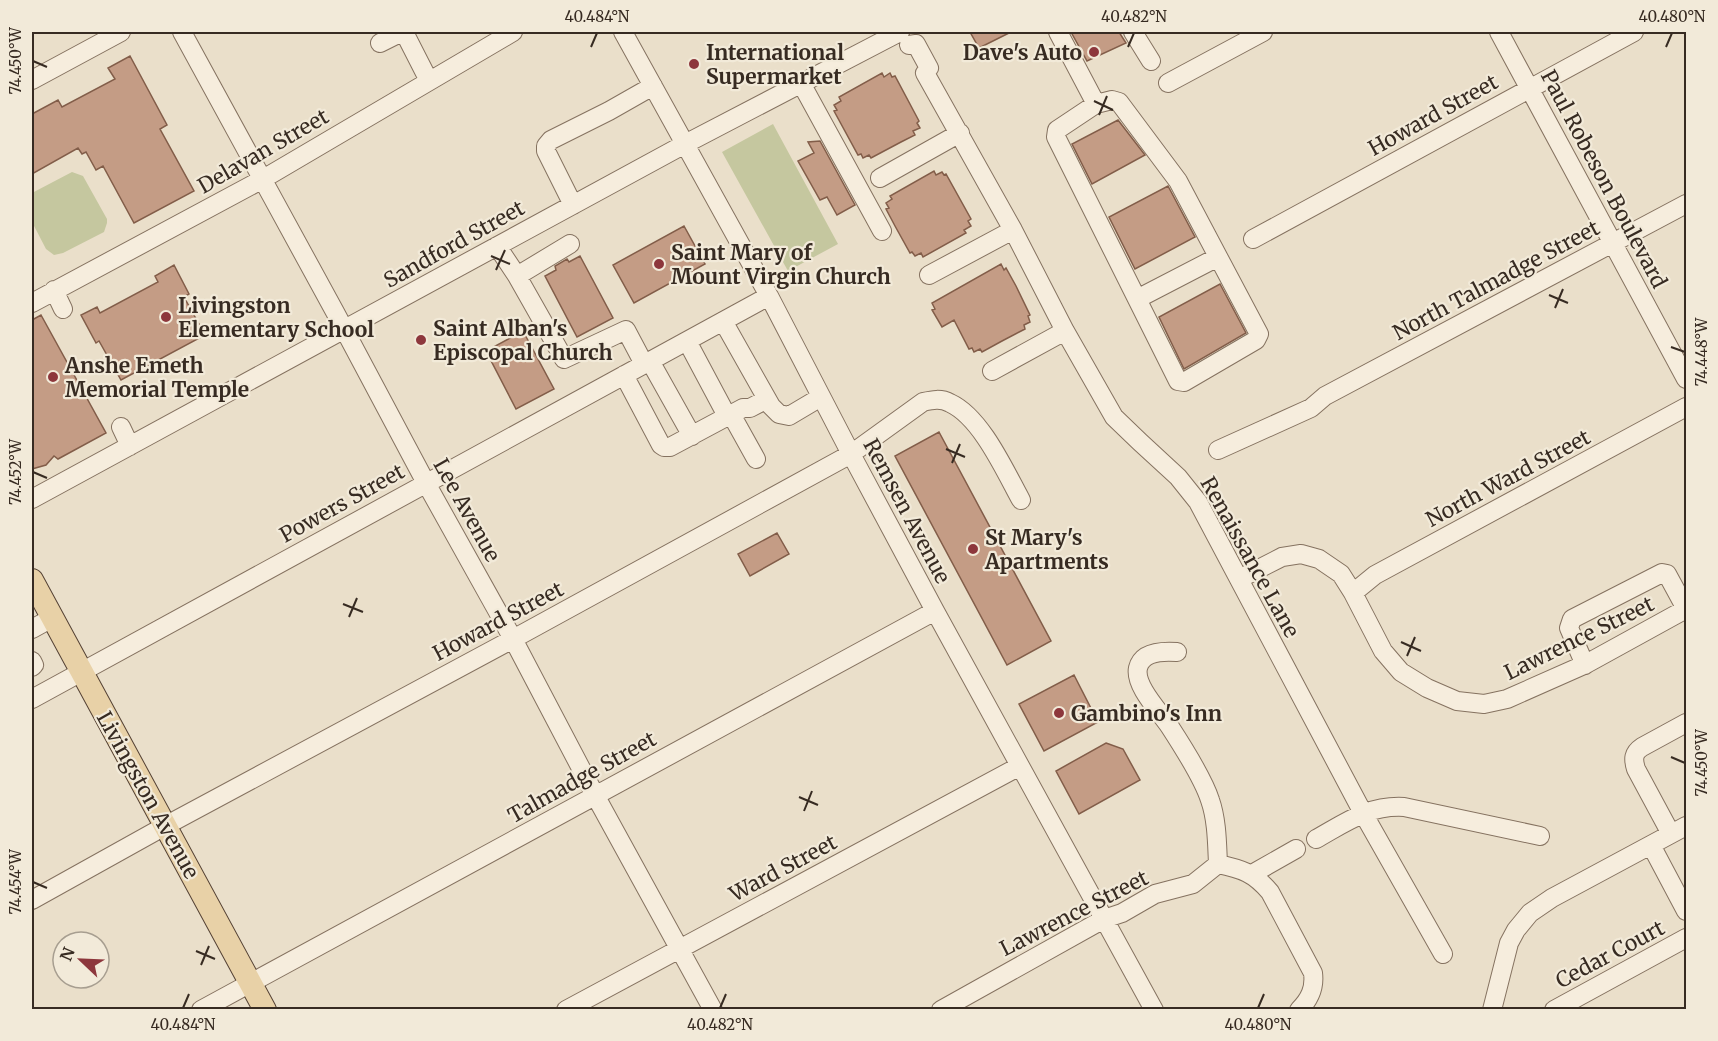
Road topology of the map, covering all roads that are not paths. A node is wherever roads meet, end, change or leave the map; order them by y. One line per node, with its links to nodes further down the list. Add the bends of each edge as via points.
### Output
1 (121, 32): 14 (street)
2 (182, 32): 24 (street, Lee Avenue)
3 (403, 32): 12 (street); 15 (street)
4 (513, 32): 15 (street, Delavan Street)
5 (623, 32): 18 (street, Remsen Avenue)
6 (1058, 32): 20 (street)
7 (1133, 32): 13 (street)
8 (1263, 32): 17 (street)
9 (1499, 32): 19 (street, Paul Robeson Boulevard)
10 (1634, 32): 19 (street, Howard Street)
11 (903, 36): 16 (street, Sandford Street); 21 (street, Renaissance Lane, via 917,74 926,73)
12 (380, 43)
13 (1151, 61)
14 (32, 80)
15 (429, 81): 24 (street, Delavan Street)
16 (801, 83): 22 (street, Sandford Street); 28 (street)
17 (1168, 83)
18 (653, 86): 22 (street, Remsen Avenue); 26 (street, via 546,146)
19 (1530, 88): 29 (street, Howard Street); 31 (street, Paul Robeson Boulevard)
20 (1096, 104): 33 (street, via 1112,100 1124,108 1178,182); 38 (street, via 1057,130 1056,137)
21 (960, 133): 23 (street); 27 (street, Renaissance Lane)
22 (685, 144): 26 (street, Sandford Street); 37 (street, Remsen Avenue)
23 (880, 178)
24 (263, 179): 36 (street, Delavan Street); 42 (street, Lee Avenue)
25 (1686, 204): 31 (street, North Talmadge Street)
26 (573, 205): 32 (street, Sandford Street)
27 (1013, 230): 34 (street); 43 (street, Renaissance Lane)
28 (882, 231)
29 (1253, 239)
30 (570, 244): 35 (street)
31 (1613, 244): 48 (street, Paul Robeson Boulevard); 56 (street, North Talmadge Street, via 1325,396 1311,408)
32 (496, 246): 35 (street); 42 (street, Sandford Street)
33 (1218, 257): 38 (street); 38 (street, via 1259,334 1256,340 1184,382 1178,381)
34 (929, 275)
35 (517, 276): 45 (street, via 564,359 626,330)
36 (54, 291): 39 (street, Delavan Street); 40 (street)
37 (769, 296): 41 (street, Powers Street); 49 (street, Remsen Avenue)
38 (1137, 299)
39 (32, 303)
40 (63, 309)
41 (723, 321): 44 (street, Powers Street); 50 (street)
42 (345, 329): 55 (street, Sandford Street); 59 (street, Lee Avenue)
43 (1065, 331): 46 (street); 62 (street, Renaissance Lane, via 1114,417 1178,477 1198,502)
44 (687, 341): 45 (street, Powers Street); 52 (street)
45 (647, 362): 47 (street, Powers Street); 54 (street)
46 (992, 371)
47 (624, 375): 54 (street, via 661,445 670,447); 59 (street, Powers Street)
48 (1686, 379)
49 (821, 397): 50 (street, via 789,416 779,414); 57 (street, Remsen Avenue)
50 (767, 399): 52 (street)
51 (1686, 407): 64 (street, North Ward Street, via 1375,576)
52 (729, 415): 54 (street); 58 (street)
53 (121, 427): 55 (street)
54 (692, 436)
55 (130, 446): 60 (street, Sandford Street)
56 (1218, 450)
57 (851, 454): 61 (street, Howard Street, via 923,402 944,400 979,429); 66 (street, Remsen Avenue); 69 (street, Howard Street)
58 (756, 459)
59 (426, 483): 69 (street, Lee Avenue); 74 (street, Powers Street)
60 (32, 500)
61 (1021, 500)
62 (1239, 579): 64 (street, Lawrence Street, via 1282,557 1301,554 1319,559 1341,574); 79 (street, Renaissance Lane)
63 (32, 580): 67 (main road, Livingston Avenue)
64 (1353, 593): 72 (street, Lawrence Street, via 1383,651 1401,672 1458,701 1484,704 1507,699)
65 (1686, 609): 72 (street, Lawrence Street); 72 (street, via 1667,574 1662,573 1572,619 1569,628)
66 (935, 611): 77 (street, Remsen Avenue); 78 (street, Talmadge Street)
67 (52, 618): 68 (street); 74 (main road, Livingston Avenue)
68 (32, 629)
69 (513, 639): 78 (street, Lee Avenue); 80 (street, Howard Street)
70 (1177, 652): 86 (street, via 1148,655 1138,669 1138,679 1178,739 1206,791 1213,811)
71 (32, 661): 73 (street)
72 (1585, 664)
73 (32, 667)
74 (81, 672): 75 (street, Powers Street); 80 (main road, Livingston Avenue)
75 (32, 699)
76 (1686, 723): 81 (street, via 1642,747 1633,761)
77 (1020, 766): 90 (street, Remsen Avenue); 92 (street, Ward Street)
78 (595, 795): 92 (street, Lee Avenue); 94 (street, Talmadge Street)
79 (1363, 813): 82 (street, via 1404,807); 83 (street); 93 (street, Renaissance Lane)
80 (165, 826): 88 (street, Howard Street); 94 (main road, Livingston Avenue)
81 (1679, 830): 84 (street)
82 (1540, 836)
83 (1316, 839)
84 (1651, 845): 89 (street, Cedar Court); 102 (street, via 1530,913 1509,943)
85 (1296, 849): 87 (street)
86 (1218, 864): 87 (street); 90 (street, Lawrence Street, via 1193,884 1155,894)
87 (1251, 874): 101 (street, via 1270,892 1313,973 1310,996)
88 (32, 900)
89 (1686, 911)
90 (1104, 920): 99 (street, Lawrence Street); 100 (street, Remsen Avenue)
91 (1686, 938): 103 (street, Cedar Court)
92 (680, 948): 97 (street, Ward Street); 98 (street, Lee Avenue)
93 (1443, 954)
94 (251, 983): 95 (street, Talmadge Street); 96 (main road, Livingston Avenue)
95 (201, 1010)
96 (265, 1010)
97 (566, 1010)
98 (713, 1010)
99 (941, 1010)
100 (1154, 1010)
101 (1299, 1010)
102 (1492, 1010)
103 (1554, 1010)

